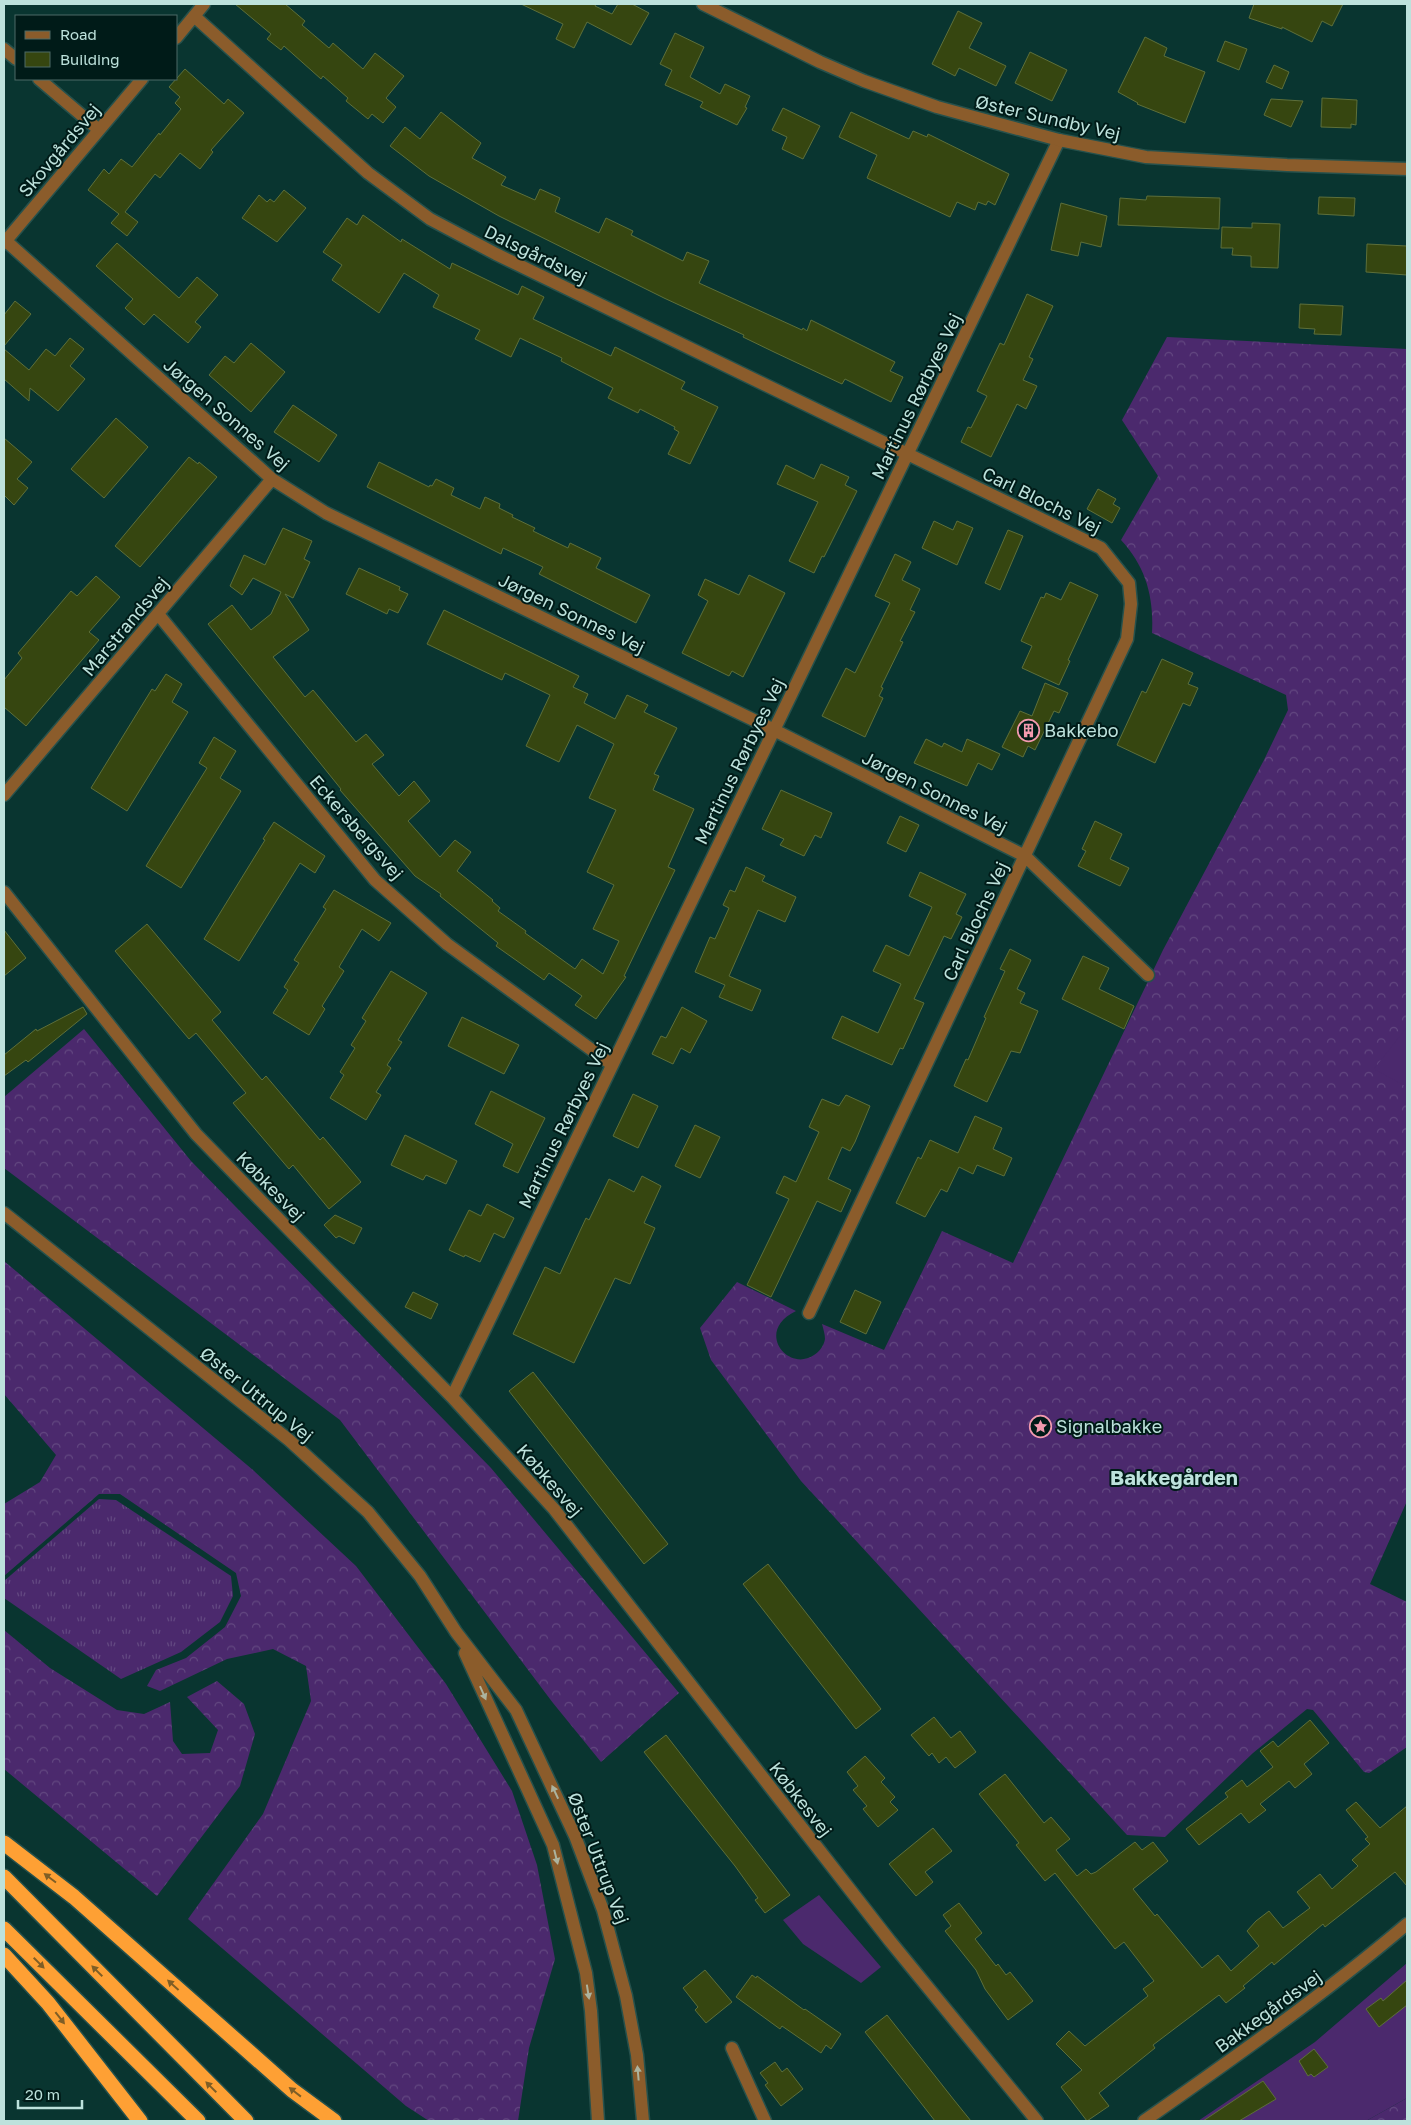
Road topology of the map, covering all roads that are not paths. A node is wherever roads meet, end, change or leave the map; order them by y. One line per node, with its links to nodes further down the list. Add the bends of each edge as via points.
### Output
1 (204, 4): 3 (street)
2 (703, 4): 10 (street, Øster Sundby Vej, via 864,81 938,107)
3 (194, 16): 4 (street); 13 (street, Dalsgårdsvej, via 368,173 430,219)
4 (178, 36)
5 (4, 49): 6 (street)
6 (15, 58)
7 (40, 80): 9 (street)
8 (141, 80): 9 (street, Skovgårdsvej)
9 (98, 130): 12 (street, Skovgårdsvej)
10 (1059, 140): 11 (street, Øster Sundby Vej, via 1146,157); 13 (street, Martinus Rørbyes Vej)
11 (1407, 169)
12 (5, 242): 14 (street, Jørgen Sonnes Vej)
13 (908, 453): 16 (street, Martinus Rørbyes Vej); 18 (street, Carl Blochs Vej, via 1100,548 1129,583 1131,604 1127,640)
14 (272, 478): 15 (street, Marstrandsvej); 16 (street, Jørgen Sonnes Vej, via 326,513)
15 (158, 614): 17 (street, Marstrandsvej); 21 (street, Eckersbergsvej, via 375,880 447,944)
16 (773, 730): 18 (street, Jørgen Sonnes Vej); 21 (street, Martinus Rørbyes Vej)
17 (4, 795)
18 (1025, 856): 20 (street, Jørgen Sonnes Vej); 23 (street, Carl Blochs Vej)
19 (4, 892): 24 (street, Købkesvej, via 196,1134)
20 (1148, 975)
21 (612, 1064): 24 (street, Martinus Rørbyes Vej)
22 (4, 1213): 25 (street, Øster Uttrup Vej, via 289,1440 368,1512 420,1576)
23 (809, 1313)
24 (452, 1397): 39 (street, Købkesvej, via 554,1509 890,1941)
25 (456, 1632): 36 (street, Øster Uttrup Vej, one-way to 36, via 553,1845 586,1972); 37 (street, Øster Uttrup Vej, one-way to 25, via 637,2055 626,1996 603,1910 575,1836 516,1710)
26 (4, 1843): 35 (highway, one-way to 26, via 292,2090 74,1897)
27 (4, 1877): 34 (highway, one-way to 27)
28 (1407, 1924): 40 (street, Bakkegårdsvej, via 1296,2013)
29 (4, 1929): 33 (highway, one-way to 33)
30 (4, 1956): 32 (highway, one-way to 32, via 48,2003)
31 (732, 2048): 38 (street)
32 (140, 2121)
33 (198, 2121)
34 (246, 2121)
35 (334, 2121)
36 (598, 2121)
37 (642, 2121)
38 (764, 2121)
39 (1037, 2121)
40 (1144, 2121)

